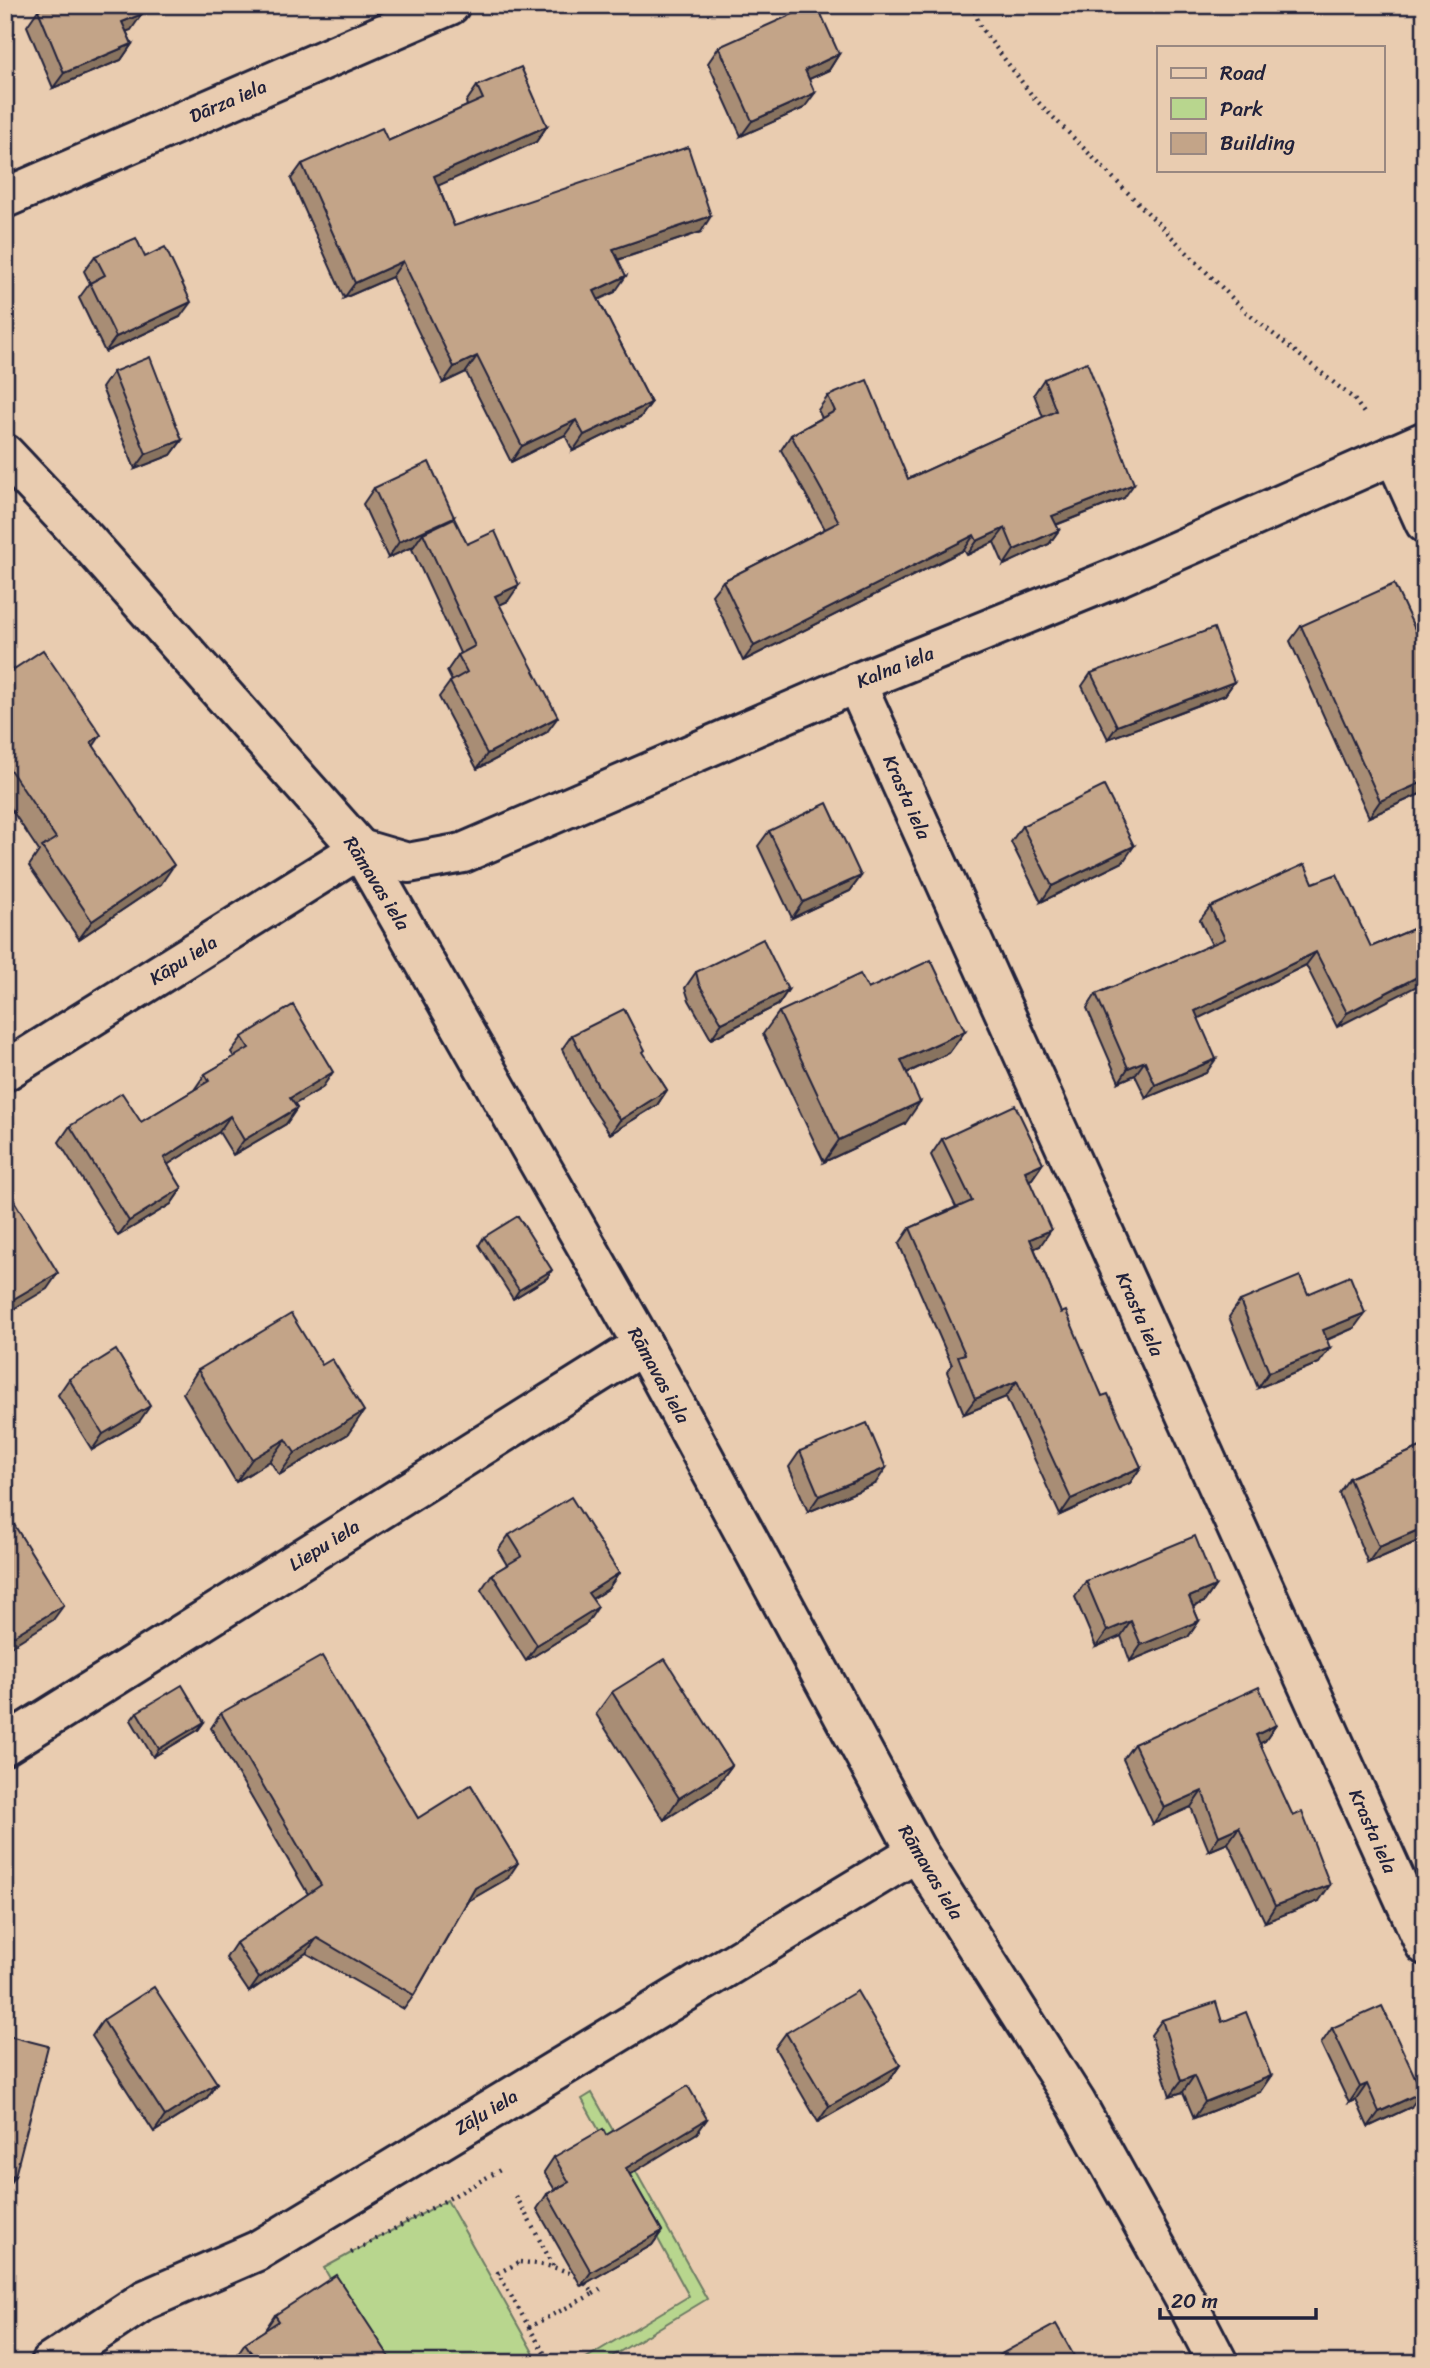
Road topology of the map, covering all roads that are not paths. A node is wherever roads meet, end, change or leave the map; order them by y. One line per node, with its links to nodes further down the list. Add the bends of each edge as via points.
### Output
1 (450, 5): 2 (street, Dārza iela)
2 (5, 198)
3 (1409, 447): 5 (street); 6 (street, Kalna iela, via 1120,576)
4 (5, 454): 7 (street, Rāmavas iela)
5 (1425, 523)
6 (856, 683): 7 (street, Kalna iela, via 463,853 408,863); 12 (street, Krasta iela)
7 (360, 849): 8 (street, Kāpu iela); 9 (street, Rāmavas iela)
8 (5, 1071)
9 (643, 1345): 10 (street, Liepu iela); 11 (street, Rāmavas iela)
10 (5, 1745)
11 (917, 1852): 13 (street, Zāļu iela, via 257,2251 145,2300); 14 (street, Rāmavas iela, via 1076,2103)
12 (1425, 1945)
13 (50, 2363)
14 (1217, 2363)

